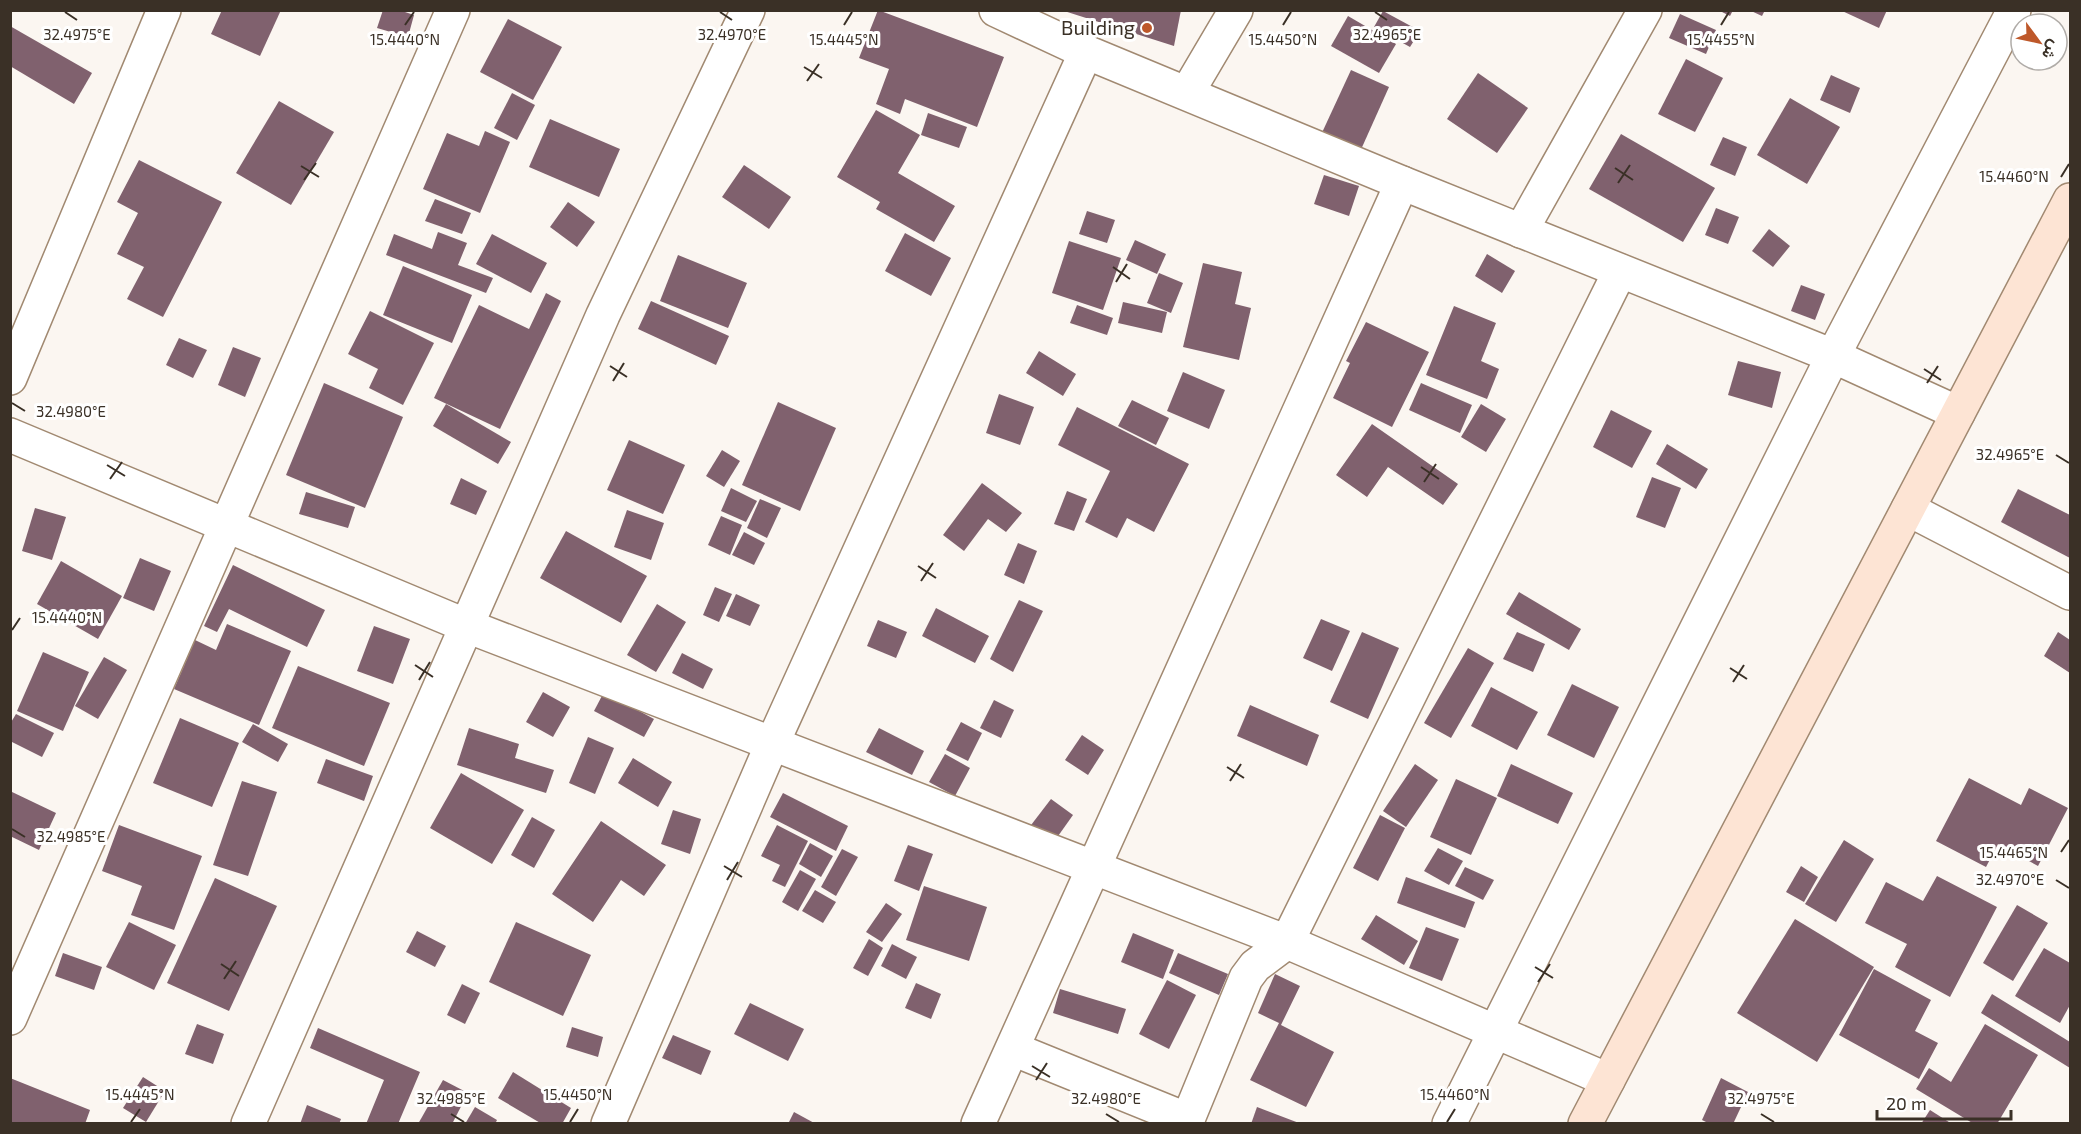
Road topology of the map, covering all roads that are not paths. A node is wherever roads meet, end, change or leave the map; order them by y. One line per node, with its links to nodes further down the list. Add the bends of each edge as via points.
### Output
1 (164, 10): 15 (street)
2 (453, 10): 19 (street)
3 (748, 10): 21 (street, via 603,315)
4 (996, 10): 8 (street)
5 (1236, 10): 9 (street)
6 (1644, 10): 12 (street)
7 (2014, 10): 14 (street)
8 (1086, 52): 9 (street); 22 (street)
9 (1187, 93): 10 (street)
10 (1402, 183): 12 (street); 23 (street)
11 (2070, 200): 16 (street)
12 (1521, 231): 13 (street)
13 (1620, 272): 14 (street); 24 (street)
14 (1833, 356): 16 (street); 26 (street)
15 (10, 378)
16 (1958, 413): 18 (street)
17 (10, 435): 19 (street)
18 (1908, 509): 20 (street); 28 (street)
19 (226, 524): 21 (street); 25 (street)
20 (2070, 592)
21 (467, 627): 22 (street); 30 (street)
22 (773, 742): 23 (street); 31 (street)
23 (1094, 869): 24 (street); 27 (street)
24 (1287, 942): 26 (street); 29 (street, via 1255,966 1246,978)
25 (10, 1018)
26 (1495, 1033): 28 (street); 33 (street)
27 (1013, 1049): 29 (street); 32 (street)
28 (1608, 1080): 34 (street)
29 (1187, 1122)
30 (248, 1124)
31 (608, 1124)
32 (978, 1124)
33 (1449, 1124)
34 (1585, 1124)

